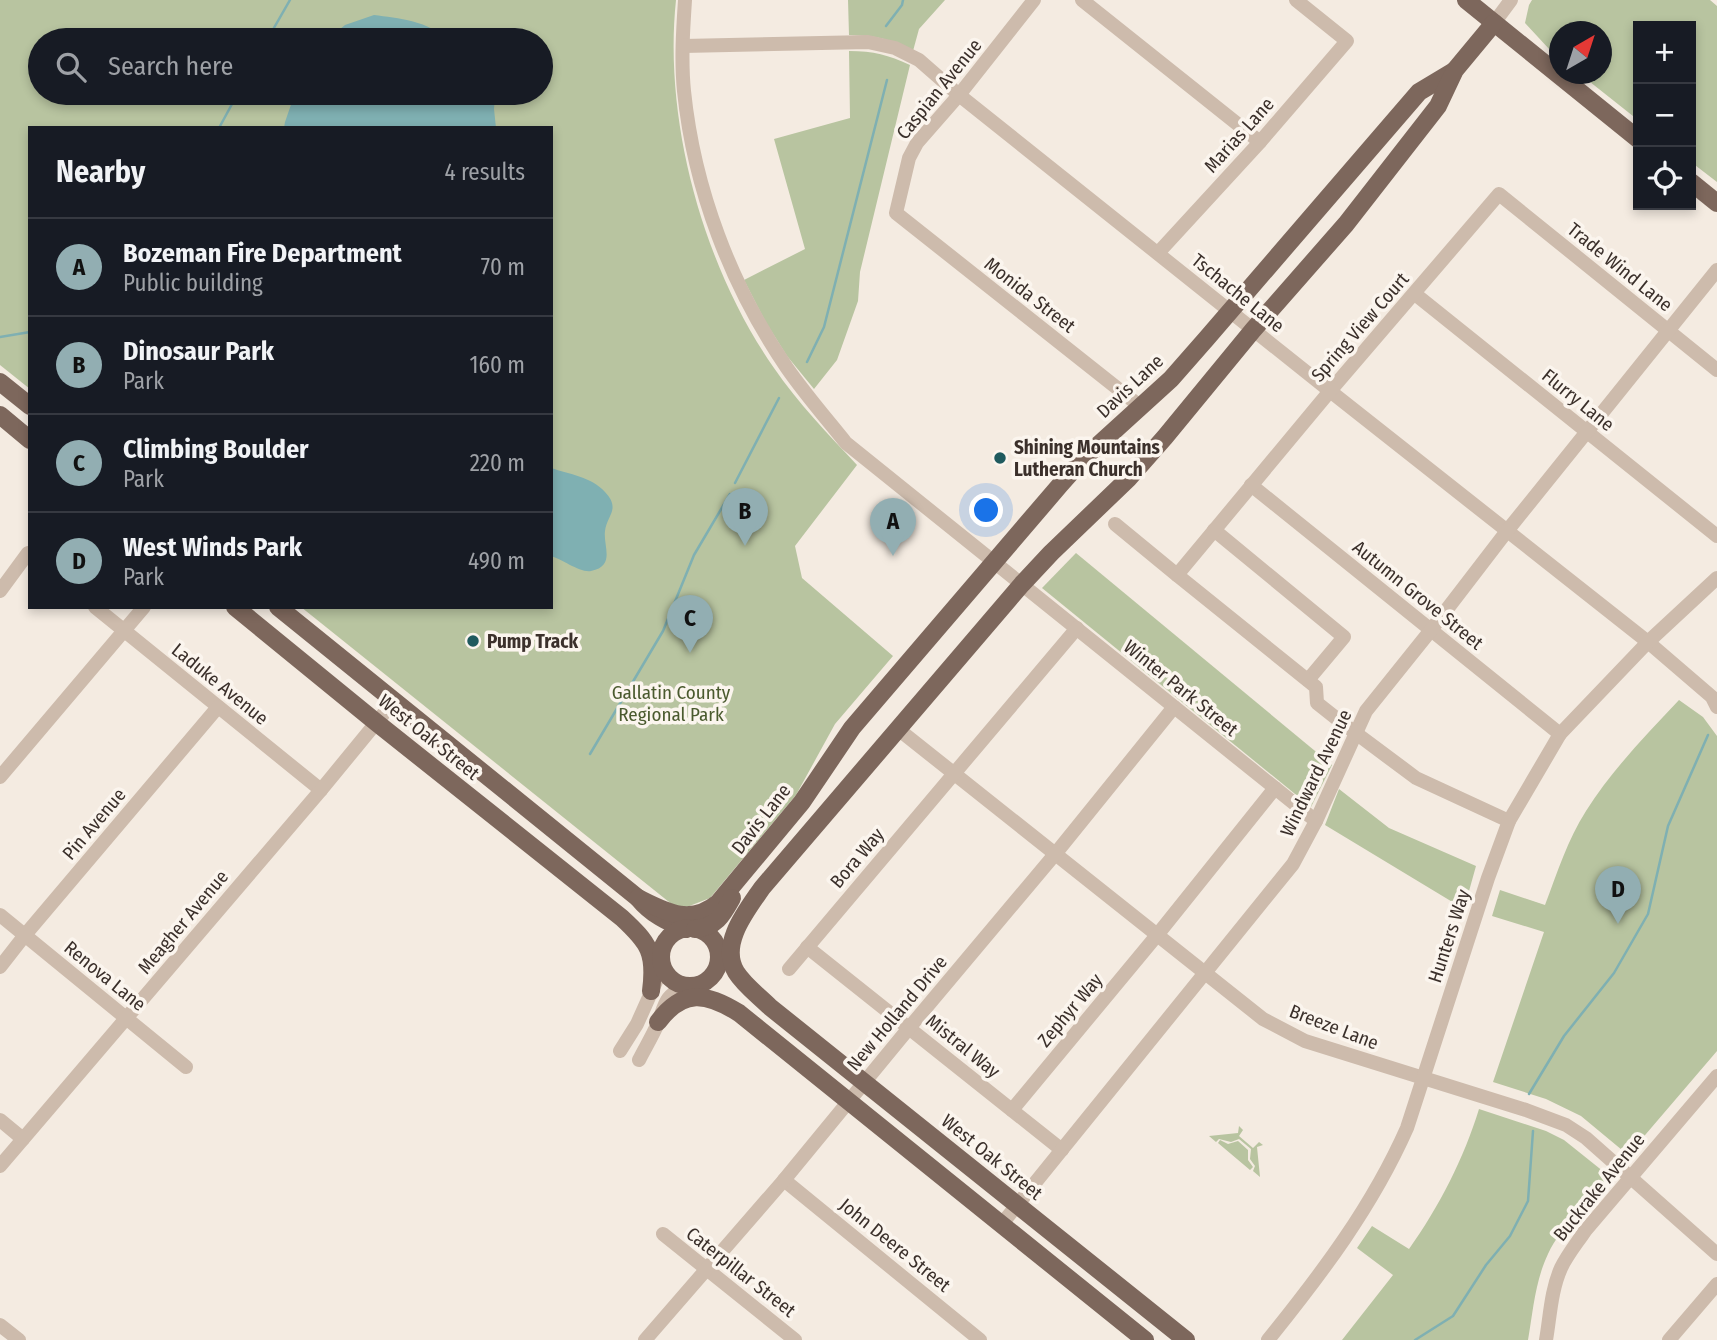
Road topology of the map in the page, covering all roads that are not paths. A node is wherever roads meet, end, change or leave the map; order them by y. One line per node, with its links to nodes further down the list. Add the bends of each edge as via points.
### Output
1 (685, 0): 8 (street, Winter Park Street)
2 (1034, 0): 10 (street, Caspian Avenue)
3 (1082, 0): 12 (street)
4 (1296, 0): 12 (street, Marias Lane, via 1347,41)
5 (1466, 0): 7 (main road)
6 (1511, 0): 7 (street, Davis Lane)
7 (1494, 23): 9 (main road, Davis Lane); 11 (main road)
8 (683, 46): 10 (street, Tschache Lane, via 869,43 895,48 919,60); 37 (street, Winter Park Street, via 691,143 708,208 769,342 846,443)
9 (1455, 70): 20 (main road, Davis Lane, via 1419,92); 21 (main road, Davis Lane, via 1438,106 1346,224)
10 (959, 95): 16 (street, Caspian Avenue, via 917,143); 17 (street, Tschache Lane)
11 (1633, 135)
12 (1260, 142): 17 (street, Marias Lane)
13 (1696, 186): 15 (main road)
14 (1499, 194): 19 (street, Spring View Court); 22 (street, Trade Wind Lane)
15 (1717, 203)
16 (896, 213): 27 (street, Monida Street)
17 (1158, 253): 20 (street, Tschache Lane)
18 (1717, 270): 22 (street, Windward Avenue)
19 (1415, 294): 25 (street, Spring View Court); 29 (street, Flurry Lane)
20 (1230, 311): 21 (street, Tschache Lane); 27 (main road, Davis Lane)
21 (1253, 330): 25 (street, Tschache Lane); 40 (main road, Davis Lane, via 1128,479)
22 (1669, 331): 23 (street, Trade Wind Lane); 29 (street, Windward Avenue)
23 (1717, 370)
24 (0, 382): 26 (main road)
25 (1330, 391): 31 (street, Spring View Court); 34 (street, Tschache Lane)
26 (28, 404)
27 (1141, 407): 37 (main road, Davis Lane, via 1083,459)
28 (0, 415): 30 (main road)
29 (1587, 432): 34 (street, Windward Avenue); 35 (street, Flurry Lane)
30 (28, 438)
31 (1251, 485): 33 (street, Spring View Court); 48 (street, Autumn Grove Street)
32 (1115, 524): 38 (street)
33 (1214, 530): 38 (street, Spring View Court); 50 (street, via 1344,637)
34 (1507, 531): 48 (street, Windward Avenue); 49 (street, Tschache Lane)
35 (1717, 536)
36 (28, 554): 41 (street)
37 (994, 561): 40 (street, Winter Park Street); 66 (main road, Davis Lane, via 852,728 802,802)
38 (1177, 575): 50 (street)
39 (1717, 578): 49 (street, Hunters Way)
40 (1022, 584): 46 (street, Winter Park Street); 56 (main road, Davis Lane)
41 (0, 591)
42 (97, 609): 47 (street, Laduke Avenue)
43 (142, 609): 47 (street)
44 (237, 609): 55 (main road, West Oak Street)
45 (280, 609): 51 (main road, West Oak Street)
46 (1077, 628): 53 (street, Winter Park Street); 60 (street, Bora Way)
47 (124, 631): 52 (street, Laduke Avenue); 59 (street)
48 (1431, 631): 57 (street, Windward Avenue, via 1366,711); 58 (street, Autumn Grove Street)
49 (1648, 642): 54 (street, Tschache Lane, via 1712,697); 58 (street, Hunters Way)
50 (1308, 680): 57 (street, via 1316,687 1317,703)
51 (394, 701): 55 (street, Meagher Avenue); 69 (main road, West Oak Street)
52 (218, 707): 62 (street, Laduke Avenue); 73 (street, Pin Avenue)
53 (1174, 707): 61 (street, Winter Park Street); 65 (street, New Holland Drive)
54 (1717, 707)
55 (377, 723): 62 (street, Meagher Avenue); 68 (main road, West Oak Street)
56 (898, 729): 60 (street, Breeze Lane); 67 (main road, Davis Lane)
57 (1356, 732): 63 (street, Windward Avenue); 64 (street, via 1416,778)
58 (1560, 734): 64 (street, Hunters Way)
59 (3, 766)
60 (954, 773): 65 (street, Breeze Lane); 74 (street, Bora Way)
61 (1275, 788): 63 (street, Winter Park Street); 72 (street, Zephyr Way)
62 (321, 790): 84 (street, Meagher Avenue)
63 (1316, 821): 79 (street, Windward Avenue, via 1293,864)
64 (1509, 821): 91 (street, Hunters Way)
65 (1055, 853): 72 (street, Breeze Lane); 86 (street, New Holland Drive)
66 (742, 876): 69 (main road, via 715,906 689,916 673,915); 71 (main road, via 719,918 712,925)
67 (762, 888): 75 (main road, via 741,909 723,940); 82 (main road, via 737,929 731,953 736,973)
68 (598, 898): 76 (main road, via 651,932); 81 (main road, via 645,943 653,963)
69 (638, 898): 71 (main road, via 652,912)
70 (0, 915): 73 (street, Renova Lane)
71 (690, 929): 75 (main road, via 711,937); 76 (main road, via 668,938)
72 (1158, 934): 79 (street, Breeze Lane); 94 (street, Zephyr Way)
73 (25, 935): 77 (street, Pin Avenue); 84 (street, Renova Lane)
74 (807, 947): 78 (street, Bora Way); 86 (street, Mistral Way)
75 (719, 958): 80 (main road, via 710,978); 82 (main road, via 726,979)
76 (662, 959): 80 (main road, via 667,975); 81 (street)
77 (0, 967)
78 (789, 968)
79 (1206, 972): 91 (street, Breeze Lane, via 1263,1019 1305,1041); 97 (street, Windward Avenue)
80 (689, 986): 83 (main road, via 716,993); 85 (street, via 669,997)
81 (651, 991): 87 (street)
82 (771, 1007): 92 (main road, West Oak Street)
83 (739, 1013): 85 (main road, via 711,999 687,998 676,1002); 93 (main road)
84 (127, 1018): 89 (street, Renova Lane); 96 (street, Meagher Avenue)
85 (659, 1021): 88 (street)
86 (909, 1028): 92 (street, New Holland Drive); 94 (street, Mistral Way)
87 (620, 1051)
88 (639, 1060)
89 (186, 1067)
90 (1717, 1076): 99 (street, Buckrake Avenue)
91 (1423, 1079): 99 (street, Breeze Lane, via 1566,1125); 114 (street, Hunters Way, via 1384,1176 1334,1256)
92 (865, 1082): 93 (street, New Holland Drive); 101 (main road, West Oak Street)
93 (849, 1100): 100 (street, New Holland Drive); 102 (main road)
94 (1012, 1110): 97 (street, Mistral Way)
95 (0, 1121): 96 (street)
96 (23, 1139): 98 (street, Meagher Avenue)
97 (1062, 1150): 101 (street, Windward Avenue)
98 (0, 1166)
99 (1630, 1177): 104 (street, Breeze Lane); 115 (street, Buckrake Avenue, via 1561,1268)
100 (784, 1180): 105 (street, New Holland Drive); 111 (street, John Deere Street)
101 (1017, 1205): 102 (street, Windward Avenue); 113 (main road, West Oak Street)
102 (1001, 1225): 112 (main road)
103 (663, 1234): 105 (street, Caterpillar Street)
104 (1717, 1254)
105 (706, 1269): 109 (street, New Holland Drive); 110 (street, Caterpillar Street)
106 (1717, 1284): 116 (street)
107 (0, 1325): 108 (street)
108 (19, 1340)
109 (645, 1340)
110 (796, 1340)
111 (981, 1340)
112 (1145, 1340)
113 (1186, 1340)
114 (1268, 1340)
115 (1546, 1340)
116 (1669, 1340)

